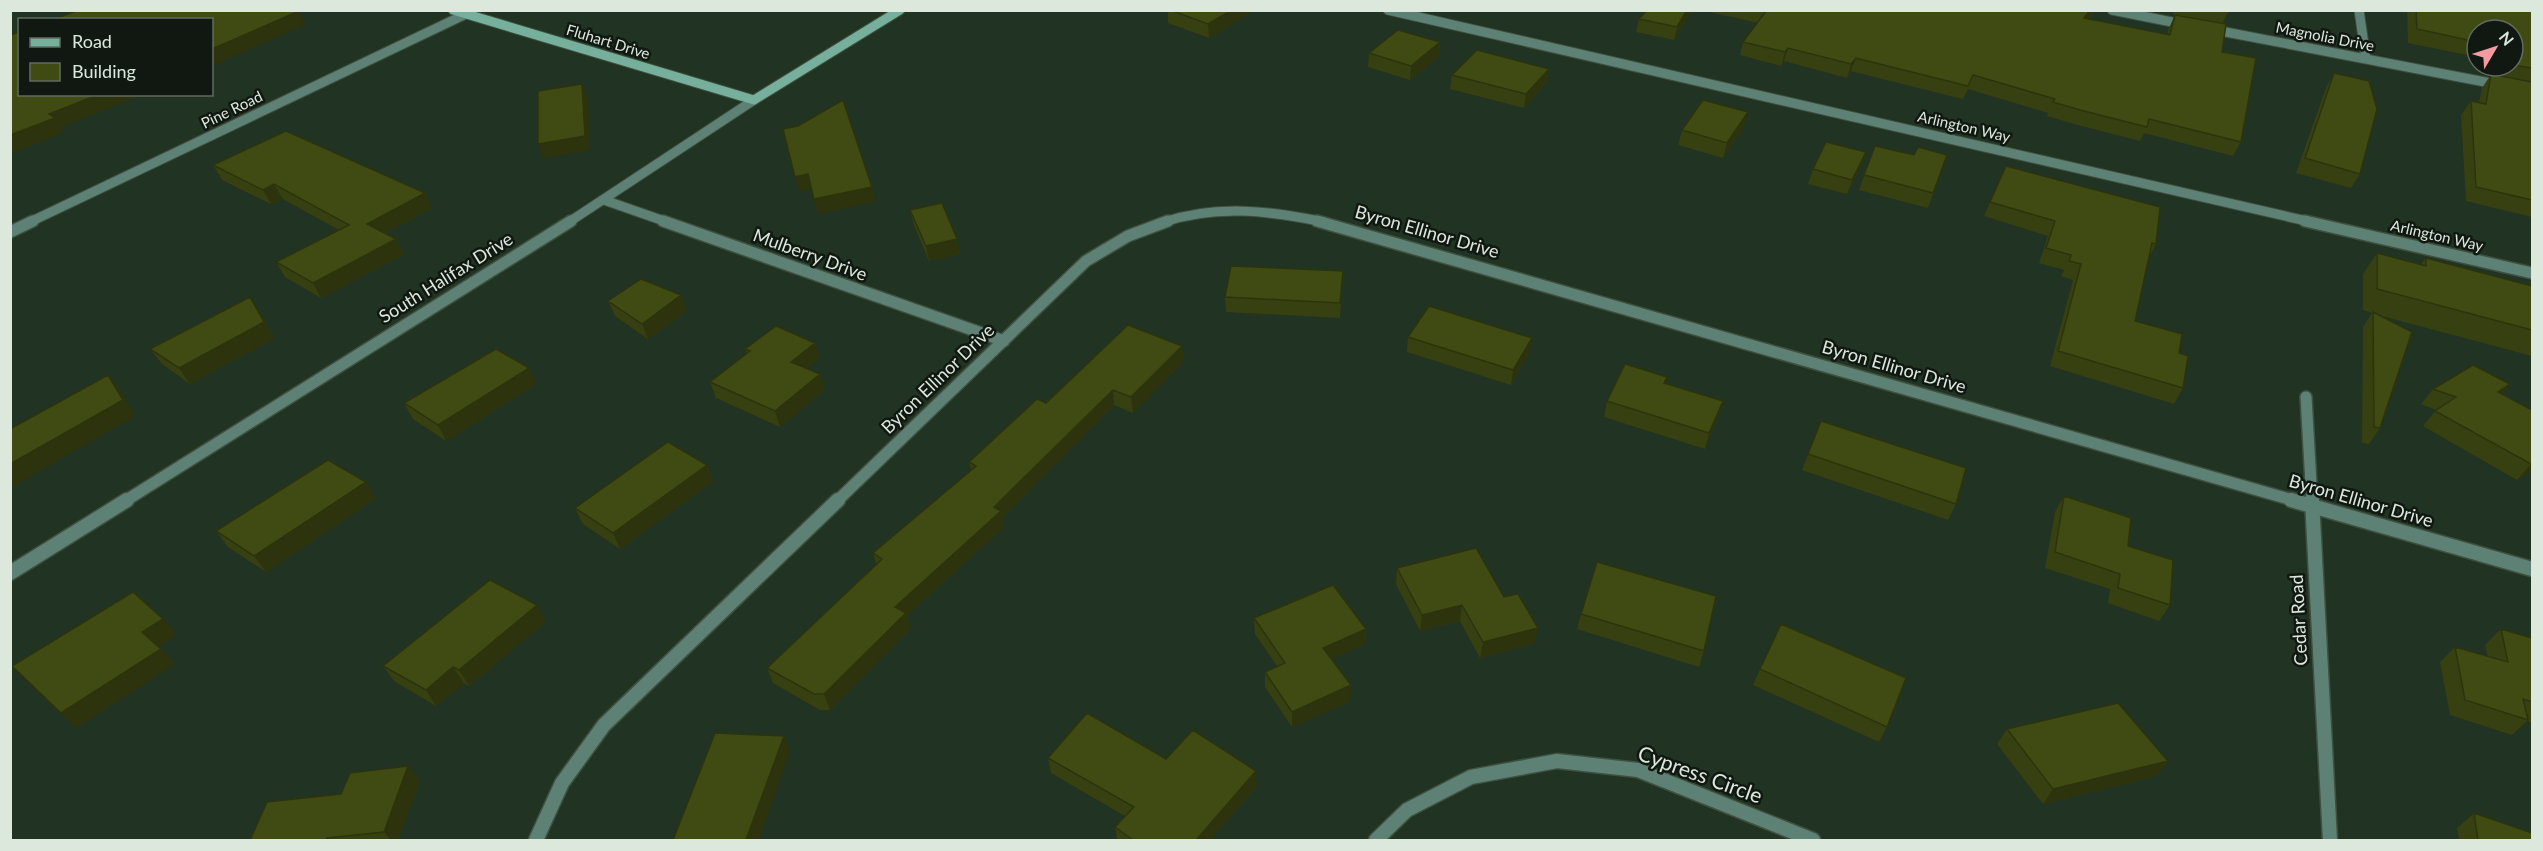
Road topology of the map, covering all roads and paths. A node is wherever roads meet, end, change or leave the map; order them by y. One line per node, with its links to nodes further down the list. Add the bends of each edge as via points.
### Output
1 (453, 10): 6 (street, Fluhart Drive)
2 (900, 10): 11 (street, South Halifax Drive)
3 (1388, 10): 14 (street, Arlington Way)
4 (2112, 10): 7 (street)
5 (2359, 10): 9 (street)
6 (466, 15): 11 (street, Fluhart Drive); 13 (street, Pine Road)
7 (2193, 26)
8 (2204, 28): 9 (street, Magnolia Drive)
9 (2366, 58): 10 (street, Magnolia Drive)
10 (2532, 90)
11 (754, 100): 12 (street, South Halifax Drive)
12 (604, 200): 15 (street, Mulberry Drive); 19 (street, South Halifax Drive)
13 (10, 232)
14 (2532, 273)
15 (1004, 341): 17 (street, Byron Ellinor Drive, via 1086,261 1112,243 1179,216 1221,210 1268,212 1333,224); 20 (street, Byron Ellinor Drive, via 604,725 562,783)
16 (2306, 397): 17 (street, Cedar Road)
17 (2311, 506): 18 (street, Byron Ellinor Drive); 23 (street, Cedar Road)
18 (2532, 569)
19 (10, 573)
20 (536, 840)
21 (1376, 840): 22 (street, Cypress Circle, via 1407,810 1472,777 1557,761 1638,770)
22 (1813, 840)
23 (2330, 840)

